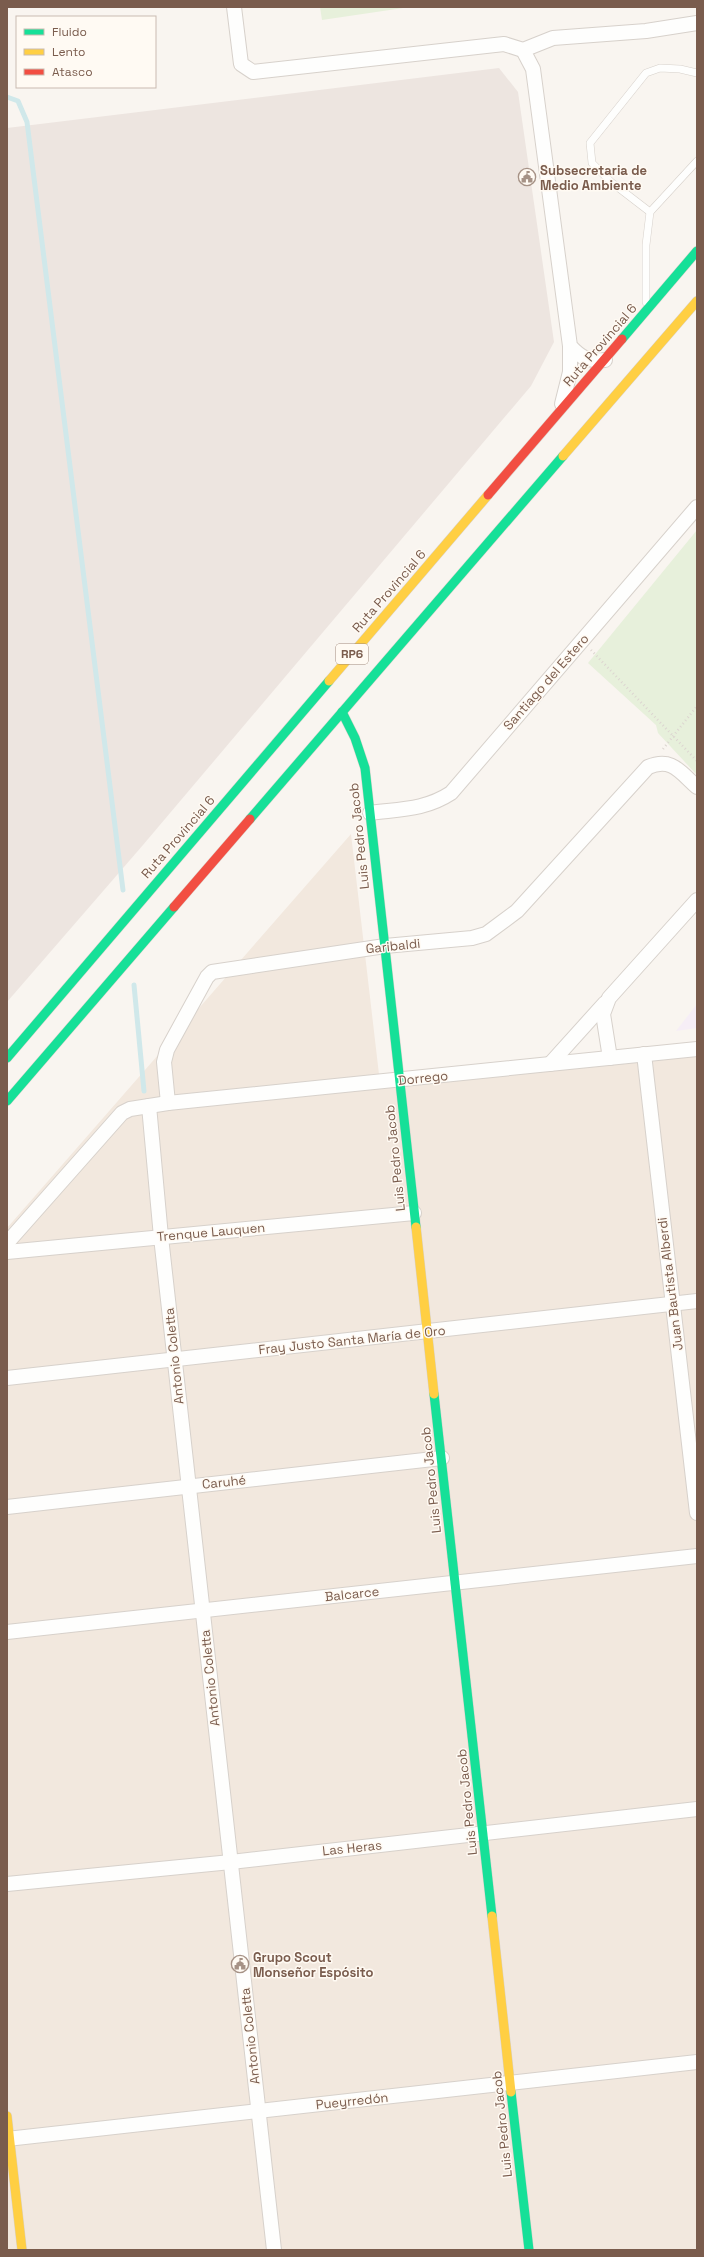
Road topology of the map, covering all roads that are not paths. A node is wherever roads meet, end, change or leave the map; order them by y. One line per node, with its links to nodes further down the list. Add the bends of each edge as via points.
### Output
1 (234, 7): 3 (street, via 241,64 253,72 504,44)
2 (697, 23): 3 (street, via 646,31 553,38)
3 (523, 50): 10 (street, via 533,69)
4 (697, 73): 6 (lane, via 660,68 646,73 590,143 592,163 611,182)
5 (697, 161): 6 (lane)
6 (650, 212): 9 (lane, via 646,244)
7 (697, 251): 9 (main road, Ruta Provincial 6 / RP6)
8 (697, 301): 14 (main road, RP6)
9 (646, 311): 11 (main road, Ruta Provincial 6 / RP6)
10 (570, 346): 11 (street, via 584,359); 12 (street, via 570,372)
11 (605, 360): 12 (main road, Ruta Provincial 6 / RP6)
12 (560, 411): 22 (main road, Ruta Provincial 6 / RP6)
13 (697, 507): 16 (street, Santiago del Estero, via 451,793 426,805)
14 (342, 712): 16 (main road, Luis Pedro Jacob, via 355,738 365,768); 26 (main road, RP6)
15 (697, 787): 18 (street, Garibaldi, via 667,763 659,762 648,767 517,911 500,925 486,934 472,938)
16 (370, 813): 18 (main road, Luis Pedro Jacob)
17 (697, 900): 19 (street)
18 (385, 946): 25 (main road, Luis Pedro Jacob); 27 (street, Garibaldi, via 212,972 166,1050 164,1062)
19 (610, 998): 23 (street, via 603,1014); 24 (street)
20 (697, 1049): 21 (street, Dorrego)
21 (644, 1054): 23 (street, Dorrego); 34 (street, Juan Bautista Alberdi)
22 (7, 1058)
23 (610, 1058): 24 (street, Dorrego)
24 (550, 1064): 25 (street, Dorrego)
25 (400, 1081): 27 (street, Dorrego); 29 (main road, Luis Pedro Jacob)
26 (7, 1101)
27 (168, 1103): 28 (street, Dorrego)
28 (149, 1106): 30 (street, Antonio Coletta); 31 (street, via 122,1113)
29 (414, 1212): 30 (street, Trenque Lauquen); 35 (main road, Luis Pedro Jacob)
30 (161, 1237): 32 (street, Trenque Lauquen); 36 (street, Antonio Coletta)
31 (7, 1243)
32 (7, 1252)
33 (697, 1301): 34 (street, Fray Justo Santa María de Oro)
34 (672, 1304): 35 (street, Fray Justo Santa María de Oro); 41 (street, Juan Bautista Alberdi)
35 (427, 1331): 36 (street, Fray Justo Santa María de Oro); 38 (main road, Luis Pedro Jacob)
36 (175, 1359): 37 (street, Fray Justo Santa María de Oro); 39 (street, Antonio Coletta)
37 (7, 1378)
38 (442, 1458): 39 (street, Caruhé); 43 (main road, Luis Pedro Jacob)
39 (189, 1486): 40 (street, Caruhé); 44 (street, Antonio Coletta)
40 (7, 1507)
41 (697, 1513)
42 (697, 1556): 43 (street, Balcarce)
43 (455, 1582): 44 (street, Balcarce); 47 (main road, Luis Pedro Jacob)
44 (203, 1611): 45 (street, Balcarce); 48 (street, Antonio Coletta)
45 (7, 1632)
46 (697, 1809): 47 (street, Las Heras)
47 (483, 1833): 48 (street, Las Heras); 51 (main road, Luis Pedro Jacob)
48 (231, 1862): 49 (street, Las Heras); 52 (street, Antonio Coletta)
49 (7, 1884)
50 (697, 2062): 51 (street, Pueyrredón)
51 (511, 2083): 52 (street, Pueyrredón); 57 (main road, Luis Pedro Jacob)
52 (259, 2111): 54 (street, Pueyrredón); 56 (street, Antonio Coletta)
53 (7, 2116): 54 (main road)
54 (8, 2139): 55 (main road)
55 (22, 2250)
56 (274, 2250)
57 (529, 2250)

